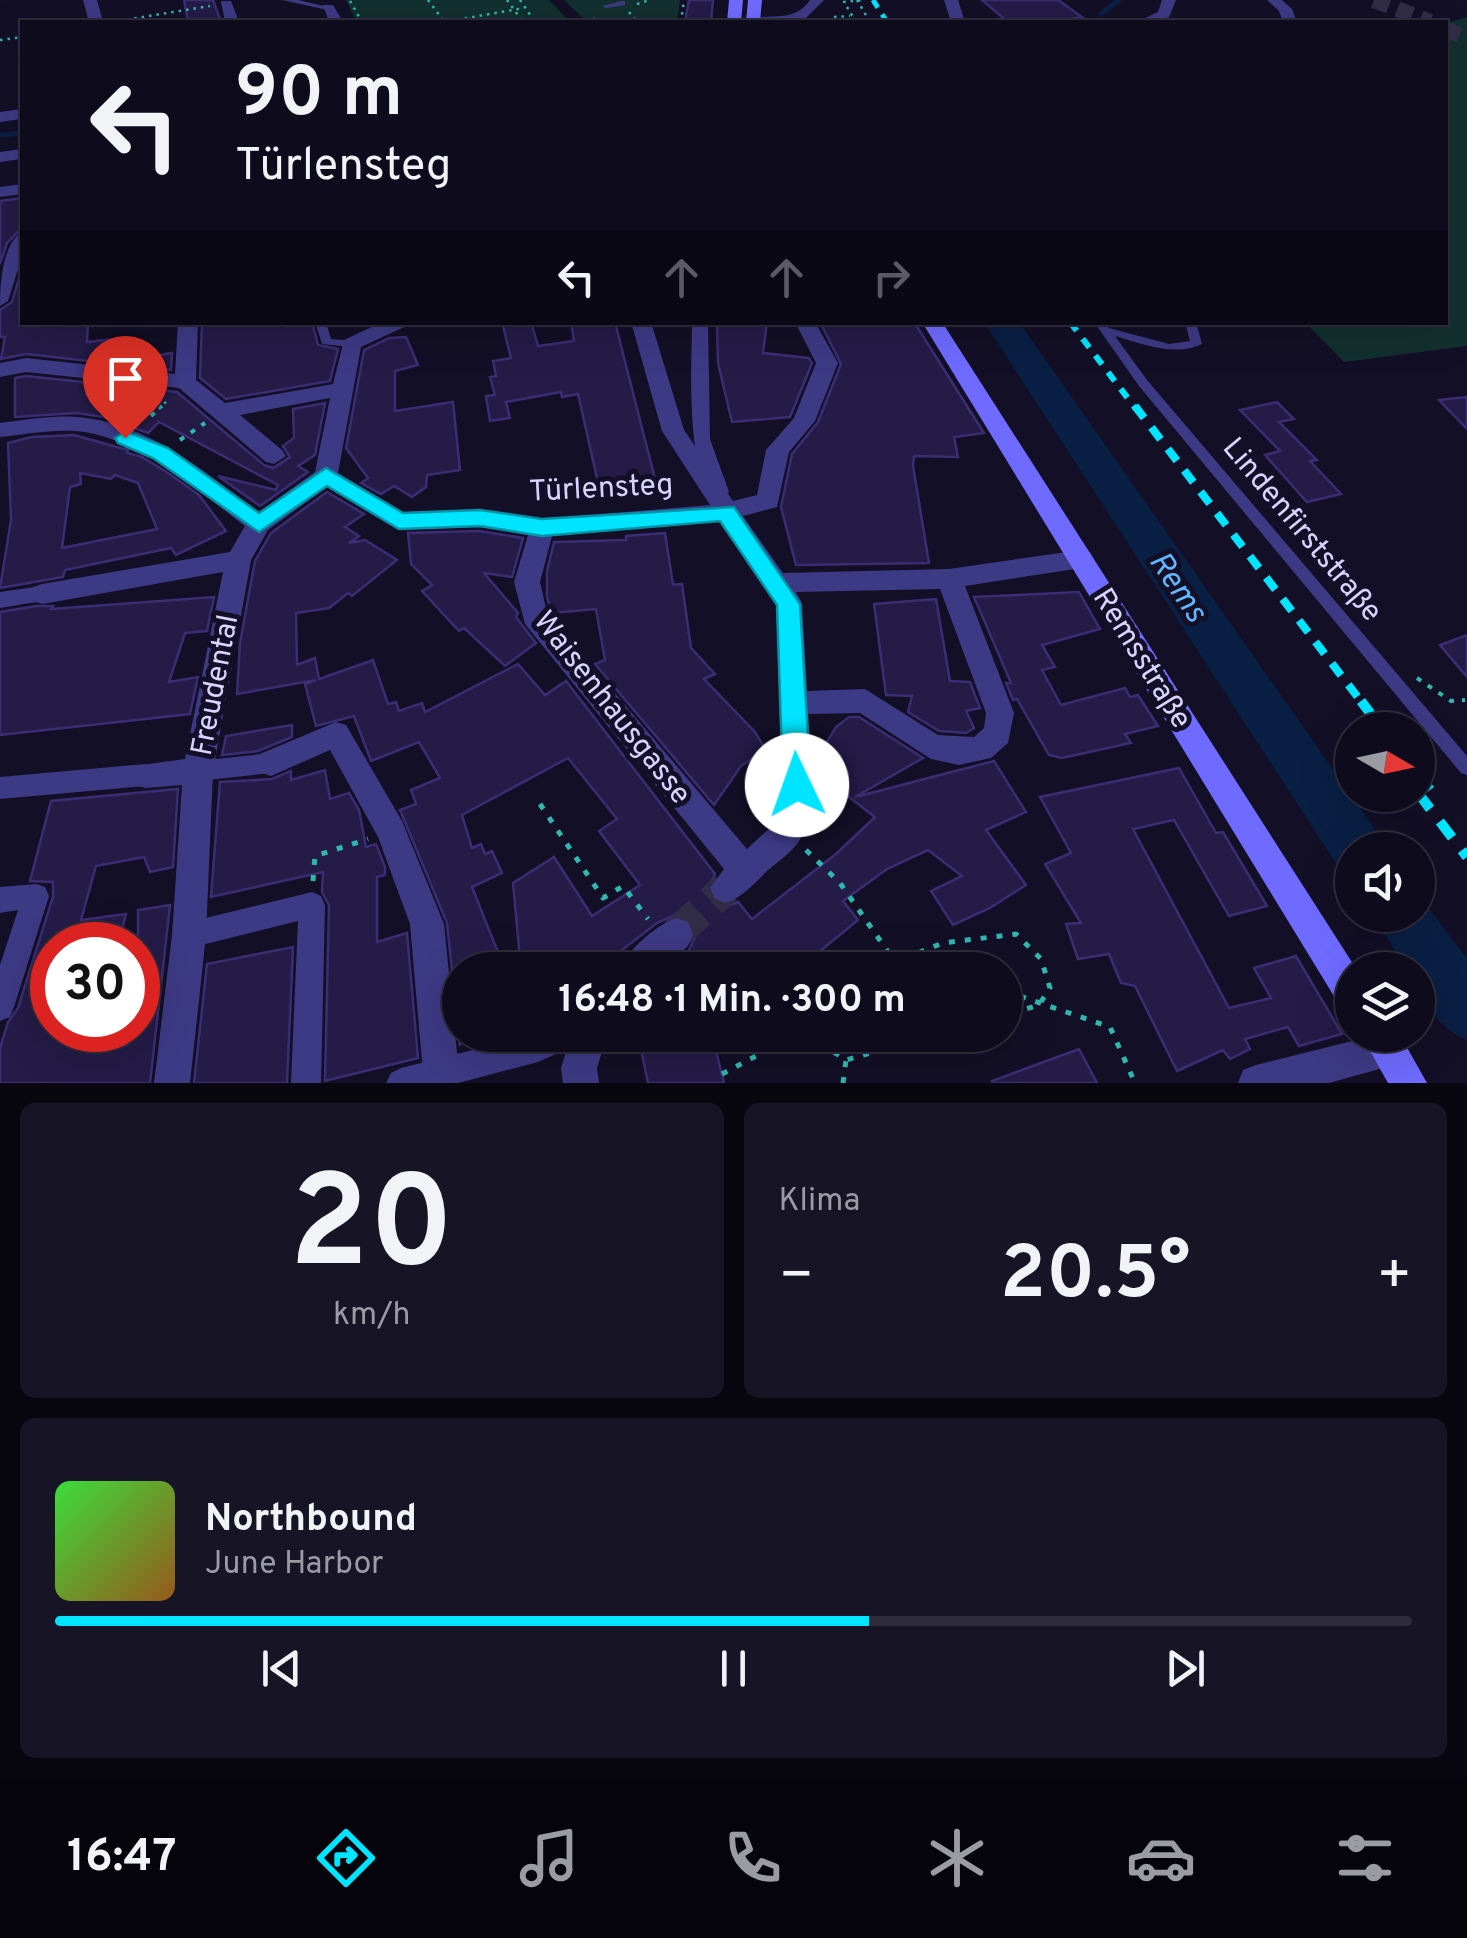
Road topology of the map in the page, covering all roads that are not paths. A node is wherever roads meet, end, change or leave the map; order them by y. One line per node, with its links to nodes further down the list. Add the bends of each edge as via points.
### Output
1 (286, 0): 8 (lane)
2 (816, 0): 11 (street, via 806,16)
3 (1169, 0): 12 (street, via 1164,14)
4 (1274, 0): 13 (street)
5 (226, 4): 9 (street)
6 (623, 4): 7 (lane)
7 (606, 6)
8 (328, 8): 10 (street)
9 (231, 20)
10 (335, 20)
11 (791, 20)
12 (1149, 20)
13 (1289, 20)
14 (8, 259): 15 (street)
15 (0, 300)
16 (188, 325): 27 (street)
17 (321, 325): 25 (lane, via 326,342)
18 (395, 325): 25 (street)
19 (642, 325): 33 (street, via 672,431)
20 (700, 325): 33 (street, via 701,439)
21 (807, 325): 33 (street, Türlensteg, via 827,363 804,421 778,450 768,501)
22 (934, 325): 36 (main road, Remsstraße, via 974,405)
23 (1191, 325): 24 (lane, via 1196,344 1181,347)
24 (1101, 326): 44 (lane, Lindenfirststraße)
25 (351, 344): 28 (street)
26 (0, 370): 27 (street, via 26,365)
27 (185, 382): 29 (street)
28 (343, 389): 29 (street); 32 (street)
29 (221, 411): 31 (street)
30 (0, 430): 34 (street, via 86,425 160,453)
31 (274, 456)
32 (326, 476): 34 (street, Freudental); 35 (street, Türlensteg, via 399,521 480,518)
33 (726, 512): 35 (street, Türlensteg); 39 (street)
34 (259, 524): 37 (street, Freudental)
35 (542, 528): 42 (street, Waisenhausgasse, via 527,582 534,617 736,879 787,833 797,785)
36 (1081, 559): 38 (street); 50 (main road, Remsstraße)
37 (238, 560): 40 (street); 45 (street, Freudental)
38 (949, 579): 39 (street); 42 (street, via 1000,713 998,734 981,749 931,746 866,700)
39 (774, 582): 42 (street, via 788,604)
40 (42, 594): 41 (street)
41 (0, 600)
42 (793, 703)
43 (271, 763): 45 (street); 56 (street, via 336,734 392,831 427,924)
44 (1467, 768)
45 (198, 771): 46 (street); 49 (street, Freudental)
46 (145, 775): 47 (street)
47 (0, 788)
48 (0, 900): 51 (street, via 36,896)
49 (189, 935): 57 (street, Freudental); 58 (street, via 312,905)
50 (1335, 967)
51 (0, 1008)
52 (525, 1052): 56 (street)
53 (584, 1052): 60 (street)
54 (1354, 1052): 61 (street)
55 (1389, 1052): 62 (main road)
56 (441, 1078): 59 (street)
57 (172, 1083)
58 (306, 1083)
59 (402, 1083)
60 (581, 1083)
61 (1256, 1083)
62 (1408, 1083)

